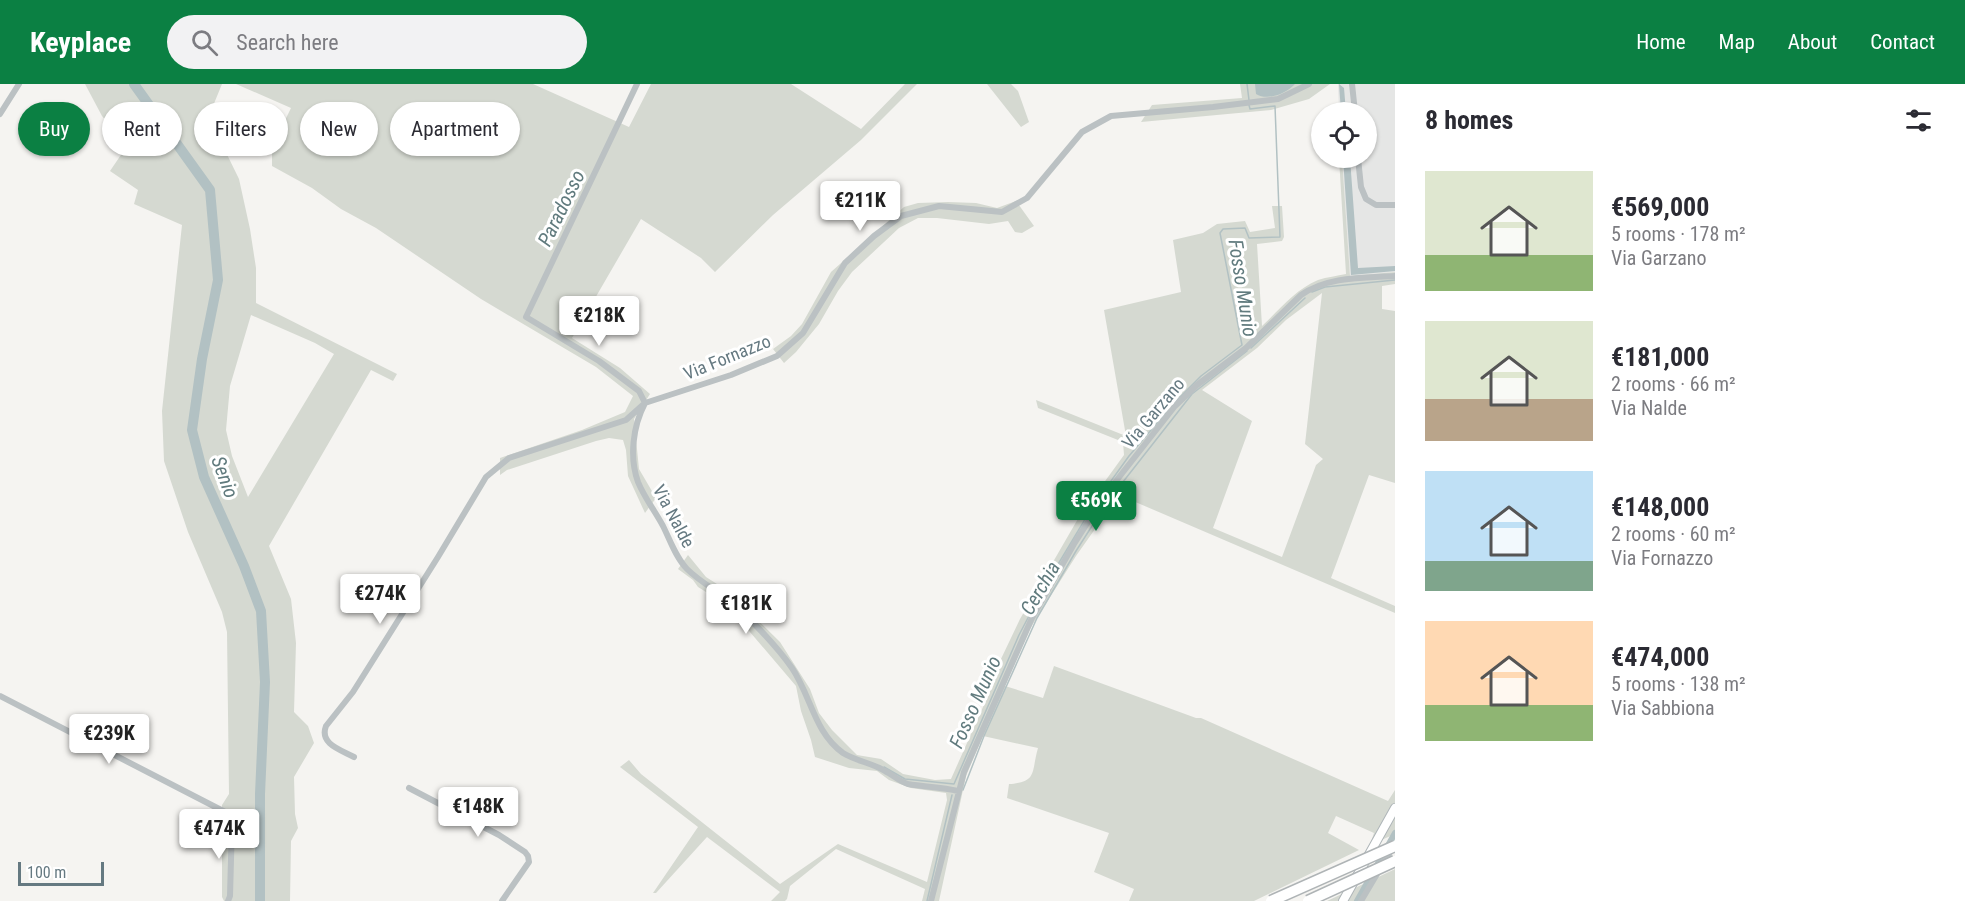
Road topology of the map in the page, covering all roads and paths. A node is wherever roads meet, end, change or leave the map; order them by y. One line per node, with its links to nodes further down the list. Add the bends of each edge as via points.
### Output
1 (19, 84): 6 (street)
2 (637, 84): 10 (street, via 526,317 599,361 639,391)
3 (1309, 84): 10 (street, Via Fornazzo, via 1278,99 1111,116 1082,132 1027,198 1002,212 939,206 901,216 845,263 803,333 777,356)
4 (1352, 84): 5 (street)
5 (1354, 102)
6 (0, 114)
7 (1359, 168): 8 (street, via 1366,199 1376,205)
8 (1395, 205)
9 (1395, 276): 14 (street, Via Garzano, via 1333,281 1310,288 1246,348 1197,384 1175,406 1105,495 1032,618)
10 (645, 403): 12 (street, Via Fornazzo, via 626,420 510,458 486,477 353,692 326,726 324,737 328,742); 14 (street, Via Nalde, via 633,447 636,474 683,565 740,610 780,652 800,682 820,726 837,748 907,784)
11 (0, 696): 18 (street, via 229,814 232,823)
12 (354, 757)
13 (409, 788): 19 (street, via 525,852 529,862)
14 (958, 791): 20 (street, Via Garzano)
15 (1395, 808): 23 (main road)
16 (1395, 845): 21 (highway, bridge); 24 (street)
17 (1395, 861): 22 (highway, bridge)
18 (228, 901)
19 (502, 901)
20 (931, 901)
21 (1271, 901)
22 (1308, 901)
23 (1343, 901)
24 (1361, 901)

